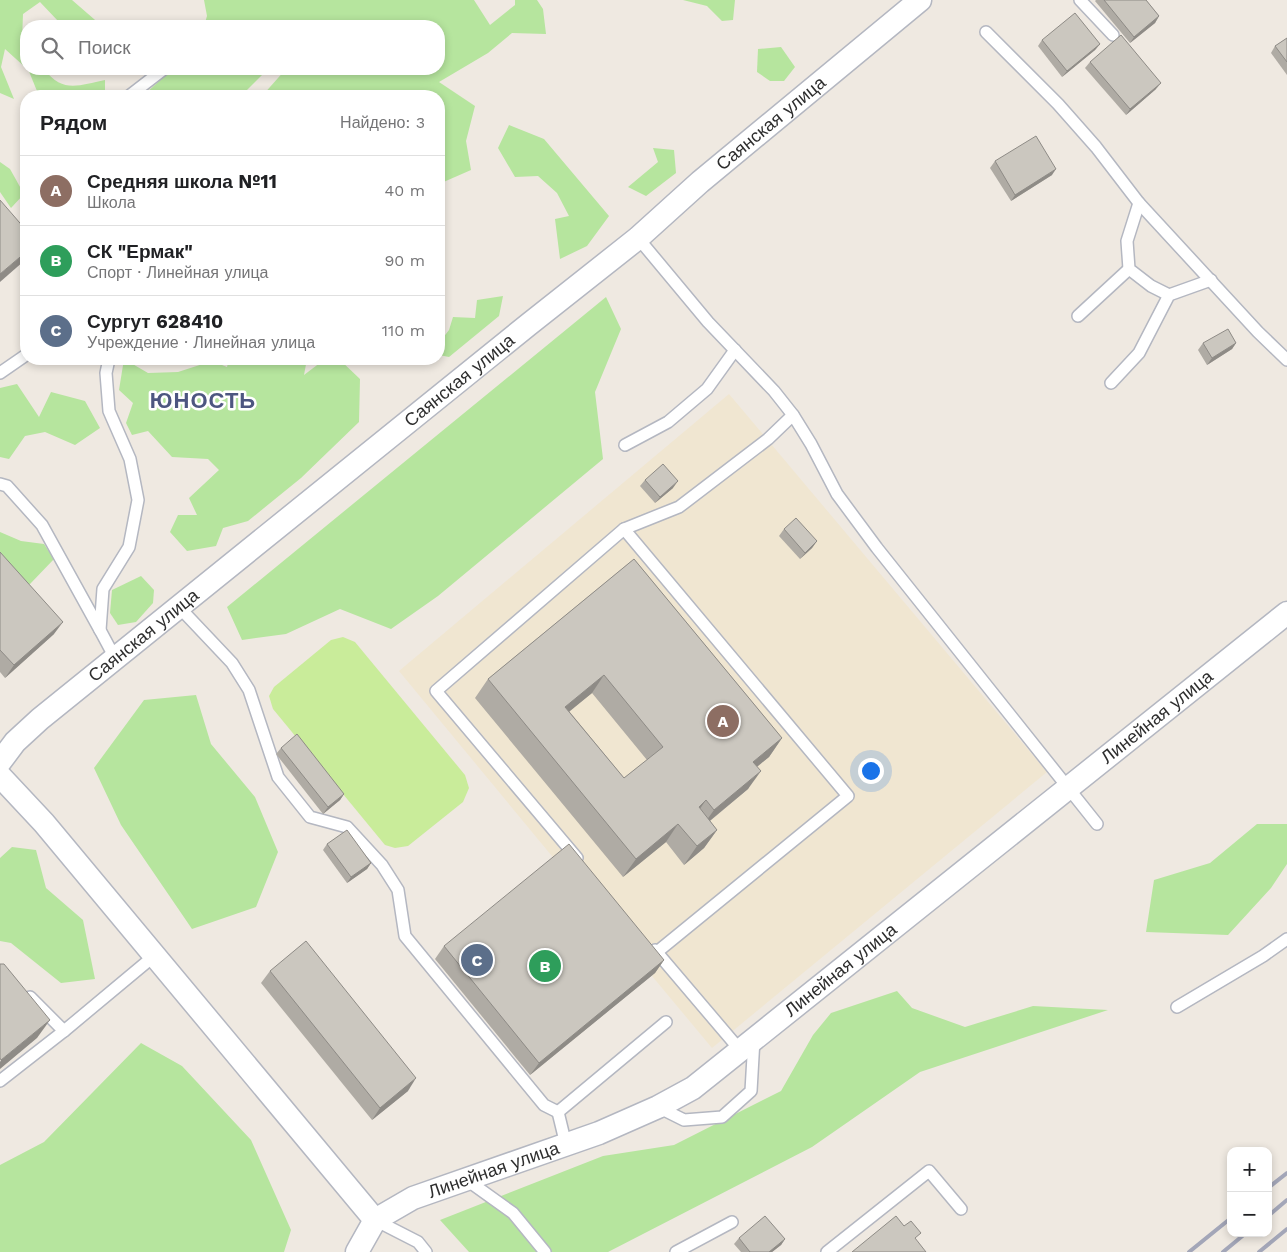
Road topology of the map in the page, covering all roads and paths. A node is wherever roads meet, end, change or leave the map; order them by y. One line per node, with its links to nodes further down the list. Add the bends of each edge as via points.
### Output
1 (920, 0): 8 (street, Саянская улица, via 700,182)
2 (1080, 0): 4 (lane)
3 (986, 32): 7 (lane, via 1058,104)
4 (1113, 35)
5 (156, 75): 6 (lane)
6 (137, 90)
7 (1139, 203): 9 (lane, via 1127,241); 10 (lane)
8 (638, 238): 13 (lane); 23 (street, Саянская улица)
9 (1129, 268): 11 (lane); 12 (lane)
10 (1211, 280): 11 (lane); 15 (lane)
11 (1169, 296): 18 (lane, via 1138,353)
12 (1078, 316)
13 (735, 350): 19 (lane); 20 (lane, via 707,389 668,422)
14 (20, 359): 17 (lane)
15 (1287, 360)
16 (108, 365): 25 (lane, via 109,411 130,459 138,500 130,547 102,590)
17 (0, 372)
18 (1111, 383)
19 (793, 415): 22 (lane, via 768,439 679,507); 29 (lane, via 836,494)
20 (625, 444)
21 (0, 484): 25 (lane, via 7,486 42,525)
22 (624, 529): 31 (lane, via 436,691); 34 (lane, via 848,796)
23 (179, 607): 26 (street, Саянская улица); 43 (lane, via 232,664 249,690 278,777 310,816 346,827 382,865 398,890 405,936 544,1105)
24 (1287, 613): 29 (street, Линейная улица)
25 (100, 630): 26 (lane)
26 (115, 658): 27 (street, Саянская улица, via 15,742)
27 (0, 762)
28 (0, 776): 35 (street, via 44,823)
29 (1068, 788): 30 (lane); 40 (street, Линейная улица)
30 (1097, 824)
31 (588, 870)
32 (644, 938): 34 (lane)
33 (1287, 939): 37 (lane)
34 (657, 952): 40 (lane)
35 (154, 956): 39 (lane); 47 (street)
36 (19, 987): 39 (lane)
37 (1177, 1007)
38 (666, 1022): 43 (lane)
39 (64, 1031): 41 (lane)
40 (747, 1045): 42 (street, Линейная улица, via 693,1088); 42 (lane, via 751,1091 722,1117 684,1120)
41 (0, 1080)
42 (658, 1107): 44 (street, Линейная улица)
43 (558, 1112): 44 (lane)
44 (566, 1145): 45 (street, Линейная улица)
45 (467, 1180): 47 (street, Линейная улица, via 413,1198); 51 (lane, via 513,1213)
46 (961, 1209): 53 (lane, via 929,1171)
47 (375, 1220): 49 (street); 50 (lane, via 418,1242)
48 (732, 1222): 52 (lane)
49 (357, 1252)
50 (426, 1252)
51 (544, 1252)
52 (676, 1252)
53 (827, 1252)

